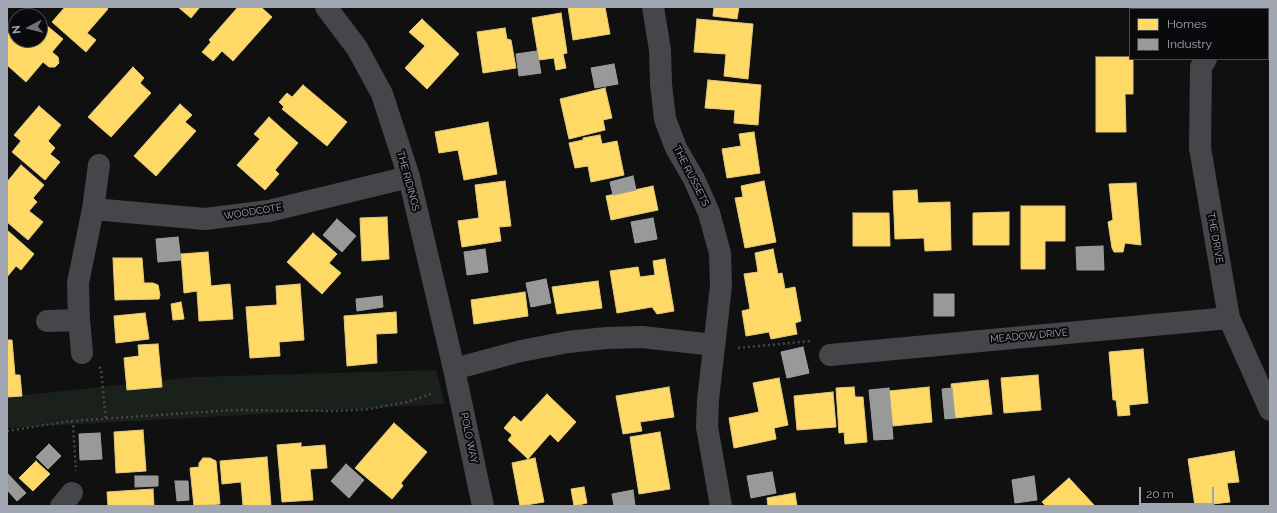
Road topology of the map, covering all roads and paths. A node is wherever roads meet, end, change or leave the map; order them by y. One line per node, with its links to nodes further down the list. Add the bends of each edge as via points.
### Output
1 (326, 7): 5 (street, THE RIDINGS, via 357,48 382,94)
2 (653, 7): 11 (street, THE RUSSETS, via 660,50 665,119 676,148 694,179 709,213 720,253 721,286)
3 (1205, 60): 7 (street, THE DRIVE, via 1201,67 1200,148)
4 (99, 164): 6 (street)
5 (409, 177): 6 (street, WOODCOTE, via 269,211 206,219); 14 (street, THE RIDINGS)
6 (94, 209): 8 (street, via 78,283)
7 (1229, 318): 13 (street, MEADOW DRIVE); 15 (street, THE DRIVE)
8 (79, 320): 9 (street); 12 (street)
9 (47, 322)
10 (811, 341): 11 (path, via 733,348)
11 (714, 345): 14 (street, via 642,337 606,338 521,351); 21 (street, THE RUSSETS, via 707,427)
12 (82, 353): 16 (path, via 101,369)
13 (830, 355)
14 (454, 369): 16 (path, via 441,391 407,402 369,409 232,410); 20 (street, POLO WAY)
15 (1270, 410)
16 (106, 420): 17 (path)
17 (71, 421): 18 (path); 19 (path, via 76,480)
18 (7, 431)
19 (66, 500)
20 (483, 506)
21 (721, 506)

